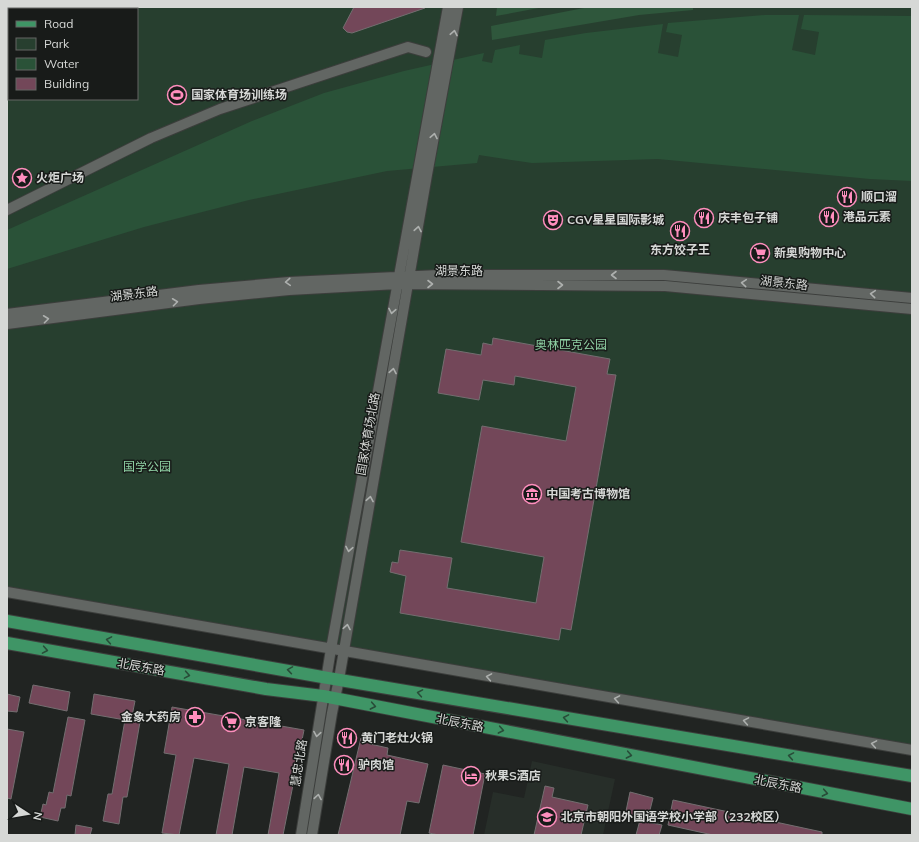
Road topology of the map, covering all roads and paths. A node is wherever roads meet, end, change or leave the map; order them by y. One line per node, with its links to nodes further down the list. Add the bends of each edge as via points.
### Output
1 (448, 7): 6 (street, 国家体育场北路)
2 (458, 10): 5 (street, 国家体育场北路, one-way to 2)
3 (426, 52): 4 (street, via 408,47 220,109 151,138)
4 (7, 210)
5 (409, 280): 6 (street, 湖景东路); 7 (street, 湖景东路, one-way to 5, via 664,275 439,274); 8 (street, 湖景东路, one-way to 8, via 665,286); 15 (street, 国家体育场北路, one-way to 5)
6 (398, 281): 9 (street, 湖景东路, one-way to 9, via 289,282 198,290); 10 (street, 湖景东路, one-way to 6, via 199,299); 14 (street, 国家体育场北路, one-way to 14)
7 (912, 298)
8 (912, 309)
9 (7, 314)
10 (7, 324)
11 (7, 592): 14 (street)
12 (7, 621): 16 (main road, 北辰东路, one-way to 12)
13 (7, 643): 17 (main road, 北辰东路, one-way to 17, via 266,689)
14 (331, 649): 15 (street); 16 (street, 国家体育场北路)
15 (343, 651): 16 (street, 国家体育场北路); 18 (street, one-way to 15)
16 (333, 678): 17 (street, 国家体育场北路); 19 (main road, 北辰东路, one-way to 16)
17 (329, 697): 20 (main road, 北辰东路, one-way to 20); 21 (street, 慧忠北路, one-way to 21); 22 (street, 慧忠北路, one-way to 17)
18 (912, 750)
19 (912, 776)
20 (912, 809)
21 (301, 835)
22 (312, 835)

